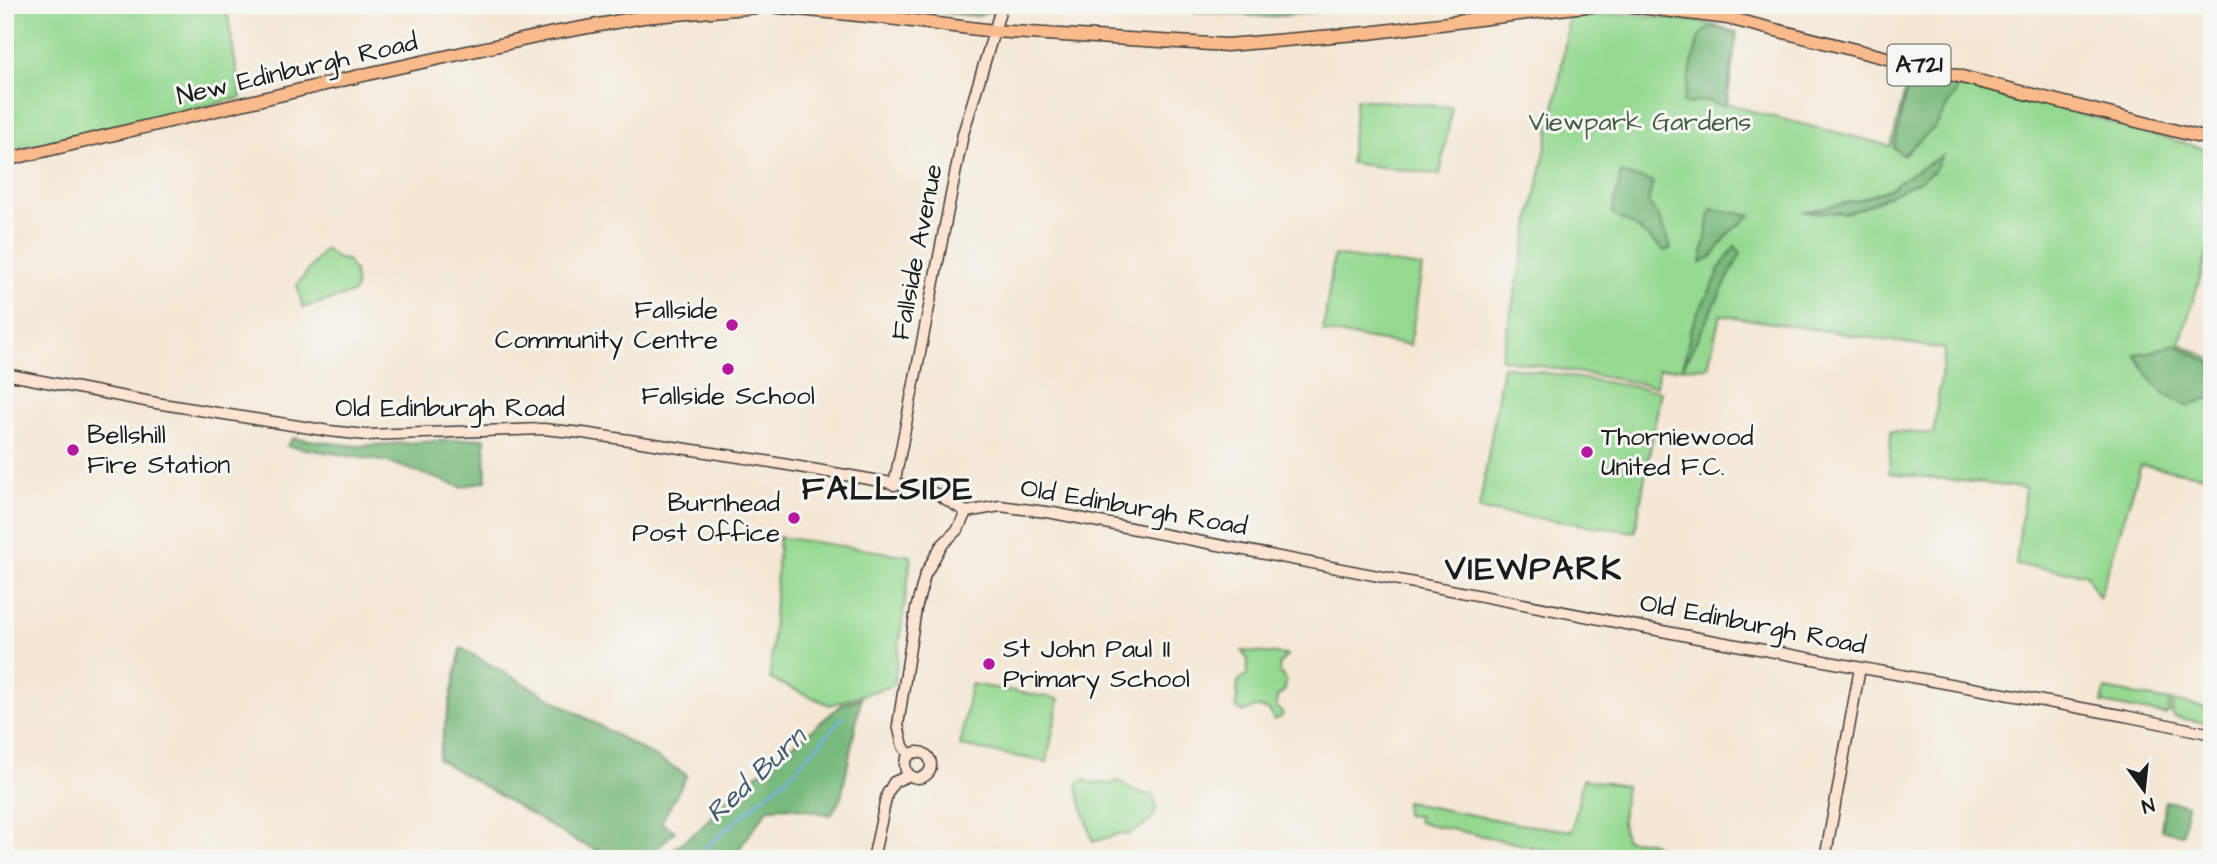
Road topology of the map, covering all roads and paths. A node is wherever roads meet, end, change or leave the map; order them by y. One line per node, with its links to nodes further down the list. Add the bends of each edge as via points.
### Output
1 (1002, 5): 4 (main road, Fallside Avenue)
2 (1603, 5): 4 (main road, New Edinburgh Road, via 1227,45)
3 (1624, 5): 5 (main road, A721, via 1728,18)
4 (994, 31): 6 (main road, New Edinburgh Road, via 769,6 643,17 364,75); 8 (main road, Fallside Avenue, via 963,134)
5 (2212, 140)
6 (5, 160)
7 (5, 374): 8 (main road, Old Edinburgh Road, via 329,431 366,435 543,429)
8 (894, 485): 9 (main road, Old Edinburgh Road, via 939,495)
9 (966, 512): 10 (main road, Old Edinburgh Road, via 1000,506 1053,513); 12 (main road, via 925,575 916,609 898,725)
10 (1860, 668): 11 (main road, Old Edinburgh Road); 15 (main road)
11 (2212, 734)
12 (909, 755): 13 (main road, via 905,765); 13 (main road, via 923,754 930,766 921,777)
13 (909, 775): 14 (main road, via 894,782 887,794)
14 (873, 859)
15 (1825, 859)

